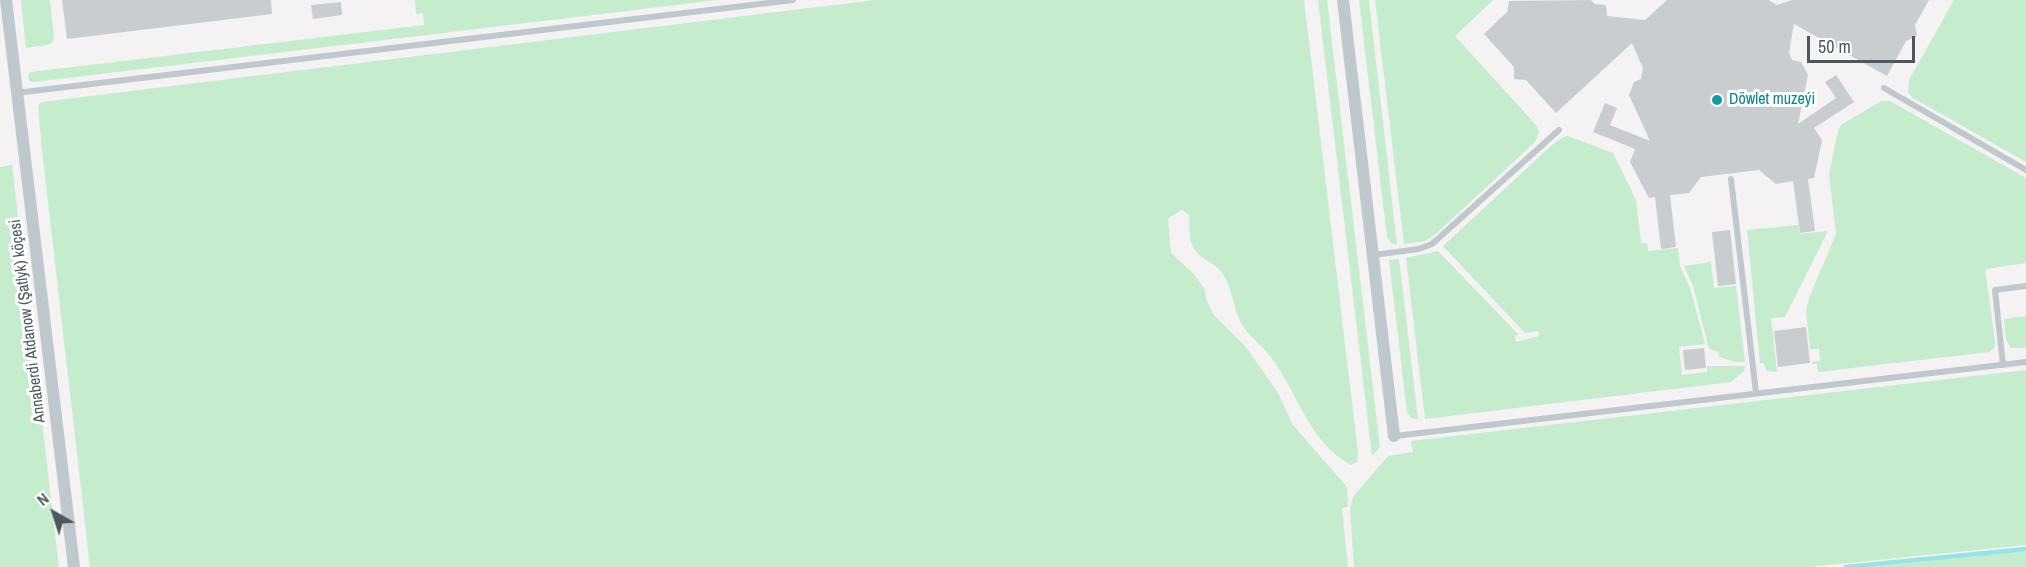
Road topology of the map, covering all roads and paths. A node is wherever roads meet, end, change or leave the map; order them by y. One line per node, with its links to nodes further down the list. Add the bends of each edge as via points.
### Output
1 (6, 0): 5 (street, Annaberdi Atdanow (Şatlyk) köçesi)
2 (793, 0): 5 (lane)
3 (1343, 0): 9 (street)
4 (1884, 88): 7 (lane)
5 (16, 93): 15 (street, Annaberdi Atdanow (Şatlyk) köçesi)
6 (1558, 130): 9 (lane, via 1432,244)
7 (2026, 170)
8 (1731, 179): 13 (lane)
9 (1373, 255): 14 (street)
10 (2026, 286): 12 (lane, via 1995,290)
11 (2026, 362): 12 (lane)
12 (2002, 364): 13 (lane)
13 (1756, 393): 14 (lane)
14 (1394, 436)
15 (74, 567)

